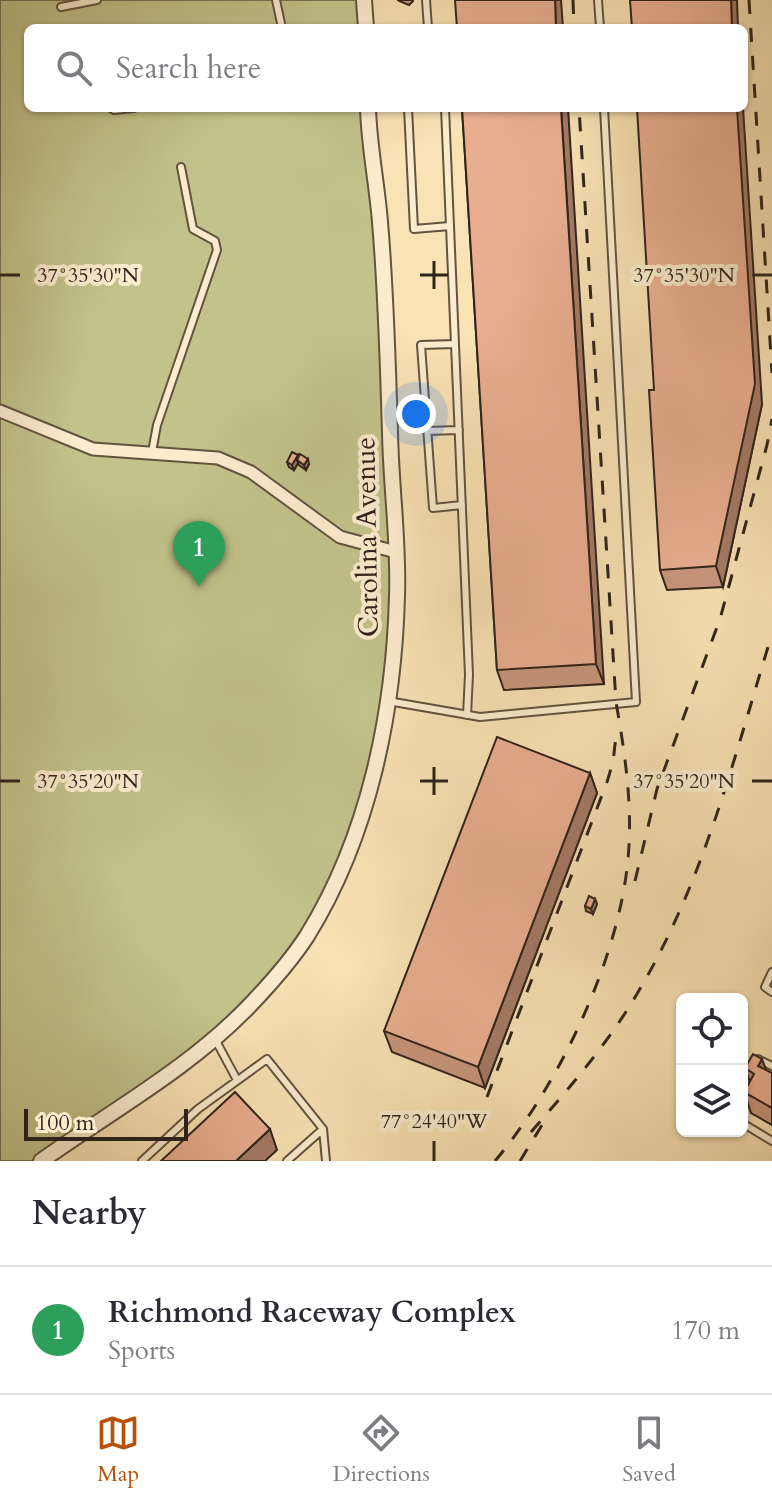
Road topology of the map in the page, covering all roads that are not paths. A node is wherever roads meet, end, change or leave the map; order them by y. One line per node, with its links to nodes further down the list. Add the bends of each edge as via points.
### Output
1 (93, 0): 6 (lane)
2 (276, 0): 7 (lane)
3 (364, 0): 8 (street)
4 (426, 0): 9 (lane)
5 (598, 0): 10 (lane)
6 (61, 7)
7 (281, 24)
8 (366, 24)
9 (428, 24)
10 (600, 24)
11 (368, 112): 23 (street, Carolina Avenue, via 382,238)
12 (408, 112): 16 (lane, via 414,229)
13 (445, 112): 16 (lane)
14 (604, 112): 25 (lane, via 636,702)
15 (181, 167): 21 (lane, via 193,229 215,241 217,250)
16 (450, 226): 17 (lane)
17 (455, 344): 19 (lane); 20 (lane, via 421,345)
18 (0, 411): 21 (street, via 93,449)
19 (459, 430): 20 (lane); 22 (lane)
20 (427, 431): 22 (lane, via 433,508)
21 (152, 452): 23 (street, via 218,458 251,472 340,537)
22 (462, 505): 25 (lane)
23 (396, 552): 24 (street, Carolina Avenue)
24 (387, 701): 25 (lane); 28 (street, Carolina Avenue, via 360,822 320,912 266,988)
25 (467, 715)
26 (772, 972): 27 (lane, via 765,987)
27 (772, 992)
28 (215, 1039): 31 (lane); 35 (street, Carolina Avenue)
29 (772, 1066): 30 (lane, via 758,1059)
30 (748, 1073)
31 (237, 1080): 33 (lane, via 267,1059); 36 (lane)
32 (748, 1126): 34 (lane)
33 (323, 1129): 37 (lane); 38 (lane)
34 (772, 1141)
35 (41, 1161)
36 (142, 1161)
37 (287, 1161)
38 (326, 1161)

